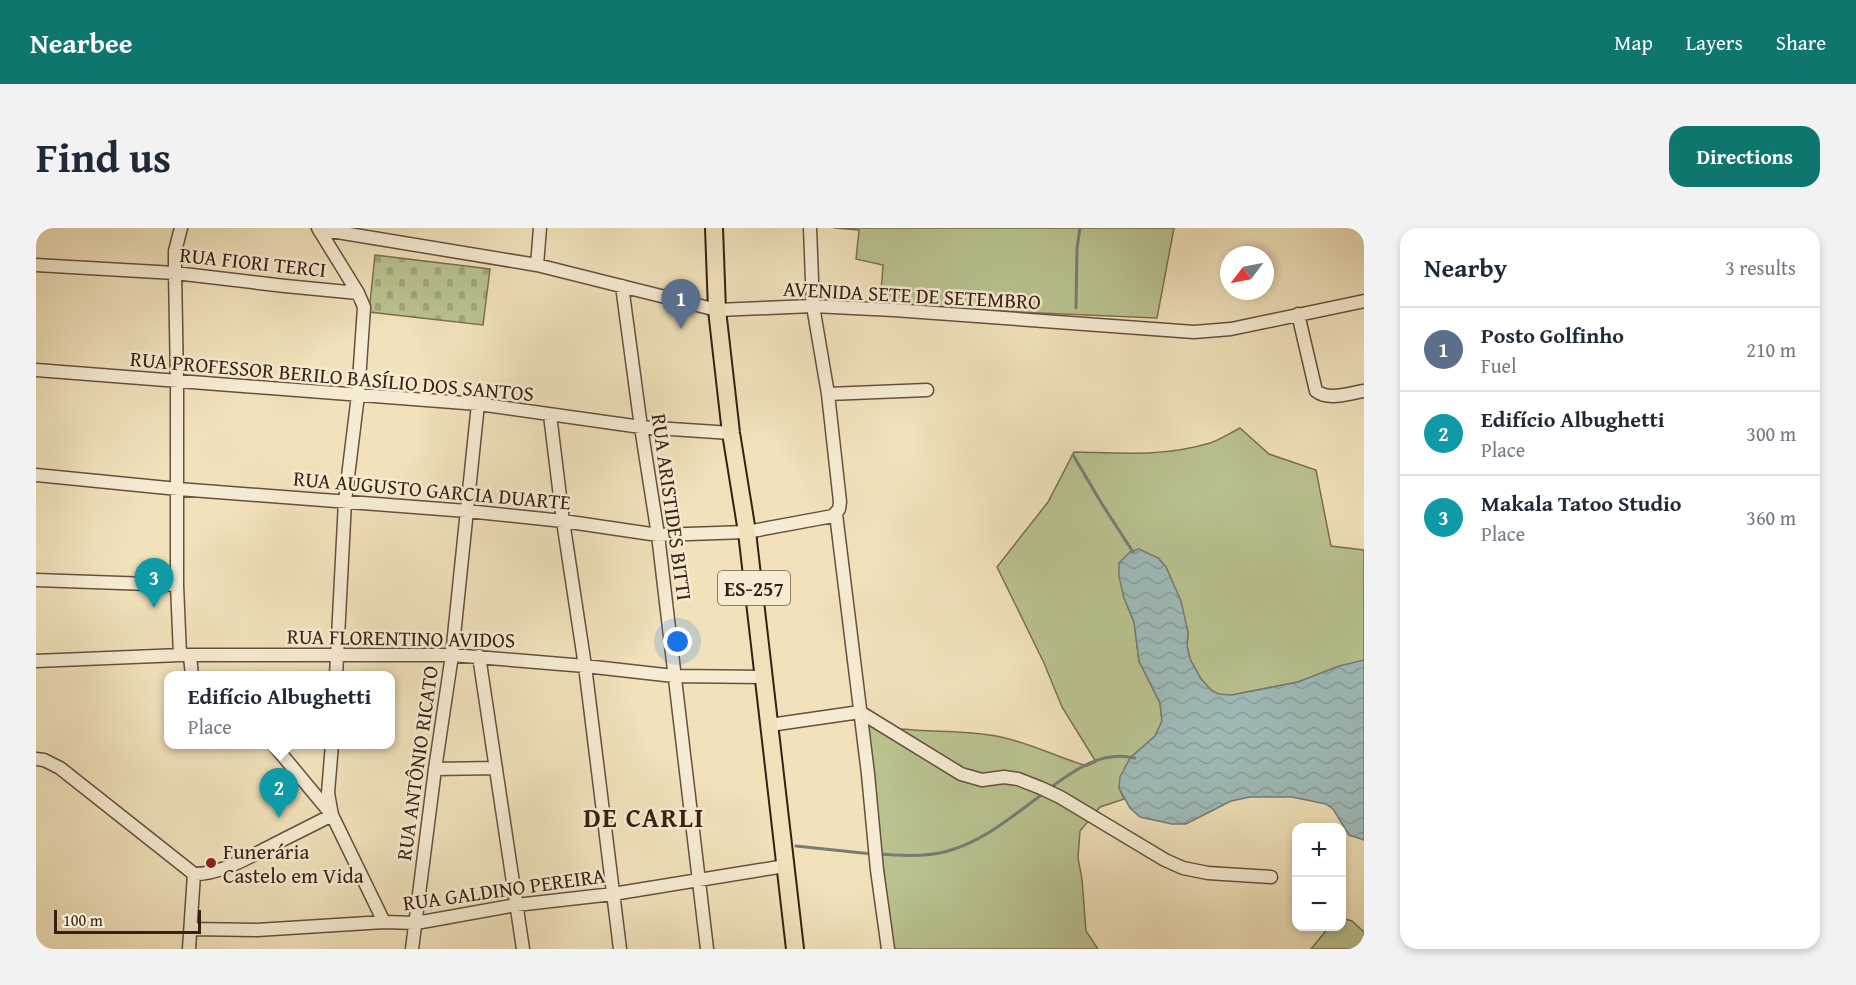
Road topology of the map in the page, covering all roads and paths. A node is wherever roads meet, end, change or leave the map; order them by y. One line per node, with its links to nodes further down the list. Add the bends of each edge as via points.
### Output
1 (181, 228): 8 (street)
2 (540, 228): 6 (street)
3 (714, 228): 13 (main road, ES-257)
4 (810, 228): 12 (street)
5 (318, 229): 6 (street, AVENIDA SETE DE SETEMBRO); 10 (street)
6 (537, 264): 9 (street, AVENIDA SETE DE SETEMBRO)
7 (36, 265): 8 (street, RUA FIORI TERCI)
8 (175, 273): 10 (street, RUA FIORI TERCI); 16 (street)
9 (622, 286): 13 (street, AVENIDA SETE DE SETEMBRO); 23 (street, RUA ARISTIDES BITTI)
10 (358, 293): 20 (street, via 364,307 364,324)
11 (1364, 301): 14 (street, AVENIDA SETE DE SETEMBRO)
12 (813, 306): 13 (street, AVENIDA SETE DE SETEMBRO); 14 (street, AVENIDA SETE DE SETEMBRO, via 1194,332 1231,329); 19 (street)
13 (717, 310): 24 (main road, ES-257)
14 (1298, 314): 18 (street, via 1316,391 1331,396)
15 (36, 370): 16 (street, RUA PROFESSOR BERILO BASÍLIO DOS SANTOS)
16 (177, 381): 20 (street, RUA PROFESSOR BERILO BASÍLIO DOS SANTOS); 26 (street)
17 (927, 390): 19 (street)
18 (1364, 391)
19 (828, 394): 29 (street, via 840,502)
20 (358, 395): 21 (street, RUA PROFESSOR BERILO BASÍLIO DOS SANTOS); 27 (street)
21 (478, 404): 22 (street, RUA PROFESSOR BERILO BASÍLIO DOS SANTOS); 28 (street, RUA ANTÔNIO RICATO)
22 (550, 415): 23 (street, RUA PROFESSOR BERILO BASÍLIO DOS SANTOS); 30 (street)
23 (641, 428): 24 (street, RUA PROFESSOR BERILO BASÍLIO DOS SANTOS); 32 (street, RUA ARISTIDES BITTI)
24 (731, 433): 31 (main road, ES-257)
25 (36, 475): 26 (street, RUA AUGUSTO GARCIA DUARTE)
26 (178, 489): 27 (street, RUA AUGUSTO GARCIA DUARTE); 34 (street)
27 (345, 501): 28 (street, RUA AUGUSTO GARCIA DUARTE); 35 (street)
28 (467, 511): 30 (street, RUA AUGUSTO GARCIA DUARTE); 36 (street, RUA ANTÔNIO RICATO)
29 (830, 516): 31 (street, RUA AUGUSTO GARCIA DUARTE); 45 (street)
30 (563, 521): 32 (street, RUA AUGUSTO GARCIA DUARTE); 40 (street)
31 (747, 532): 32 (street, RUA AUGUSTO GARCIA DUARTE); 44 (main road, ES-257)
32 (658, 535): 43 (street, RUA ARISTIDES BITTI)
33 (36, 580): 34 (street)
34 (177, 585): 37 (street)
35 (337, 654): 36 (street, RUA FLORENTINO AVIDOS); 37 (street, RUA FLORENTINO AVIDOS); 42 (street)
36 (452, 655): 38 (street, RUA FLORENTINO AVIDOS); 51 (street, RUA ANTÔNIO RICATO)
37 (185, 656): 39 (street, RUA FLORENTINO AVIDOS); 41 (street)
38 (479, 656): 40 (street, RUA FLORENTINO AVIDOS); 50 (street)
39 (36, 661)
40 (585, 666): 43 (street, RUA FLORENTINO AVIDOS); 57 (street)
41 (191, 671)
42 (336, 671)
43 (674, 676): 44 (street, RUA FLORENTINO AVIDOS); 56 (street, RUA ARISTIDES BITTI)
44 (765, 677): 46 (main road, ES-257)
45 (860, 712): 46 (street); 55 (street, via 961,774 982,780 1018,779 1041,788 1165,860 1208,873); 68 (street)
46 (770, 725): 53 (main road, ES-257)
47 (277, 749): 52 (street)
48 (332, 749): 52 (street, via 328,793)
49 (36, 759): 54 (street, via 60,768)
50 (496, 768): 51 (street); 58 (street)
51 (435, 769): 60 (street, RUA ANTÔNIO RICATO)
52 (333, 815): 54 (street, via 219,871); 59 (street)
53 (785, 866): 56 (street, RUA GALDINO PEREIRA); 67 (main road, ES-257)
54 (194, 874): 61 (street)
55 (1271, 877)
56 (699, 881): 57 (street, RUA GALDINO PEREIRA); 66 (street, RUA ARISTIDES BITTI)
57 (613, 894): 58 (street, RUA GALDINO PEREIRA); 65 (street)
58 (516, 905): 60 (street, RUA GALDINO PEREIRA); 64 (street)
59 (384, 922): 60 (street, RUA GALDINO PEREIRA); 61 (street, RUA GALDINO PEREIRA, via 257,930)
60 (416, 923): 63 (street, RUA ANTÔNIO RICATO)
61 (192, 929): 62 (street)
62 (189, 949)
63 (412, 949)
64 (523, 949)
65 (620, 949)
66 (707, 949)
67 (795, 949)
68 (888, 949)

